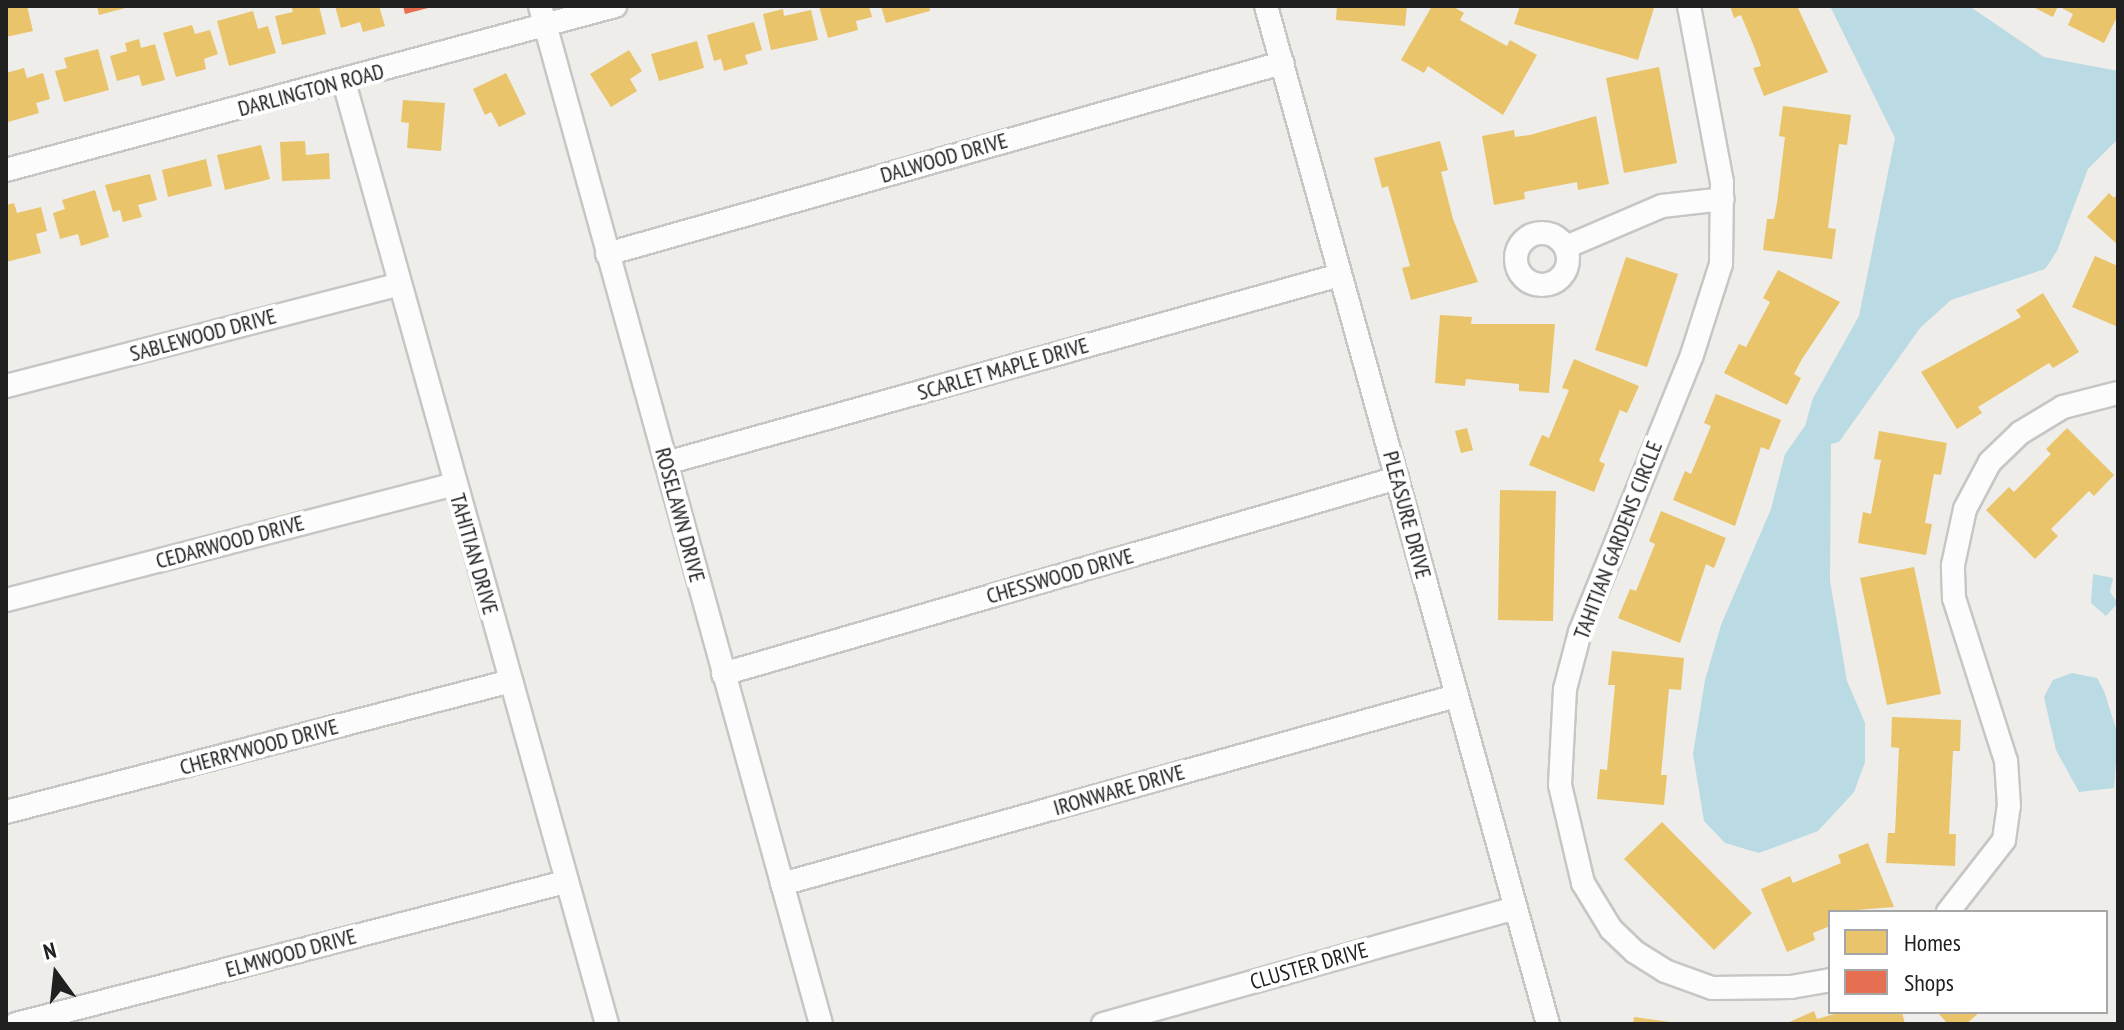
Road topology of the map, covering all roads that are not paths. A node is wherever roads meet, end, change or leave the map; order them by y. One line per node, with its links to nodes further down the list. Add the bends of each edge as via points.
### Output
1 (615, 6): 4 (street, DARLINGTON ROAD)
2 (1266, 6): 5 (street, PLEASURE DRIVE)
3 (1689, 6): 8 (street, TAHITIAN GARDENS CIRCLE)
4 (543, 16): 6 (street, DARLINGTON ROAD); 10 (street, ROSELAWN DRIVE)
5 (1282, 63): 10 (street, DALWOOD DRIVE); 11 (street, PLEASURE DRIVE)
6 (344, 82): 7 (street, DARLINGTON ROAD); 12 (street, TAHITIAN DRIVE)
7 (6, 170)
8 (1723, 199): 9 (street, via 1662,206); 27 (street, TAHITIAN GARDENS CIRCLE, via 1715,291 1600,575 1573,659 1561,729 1560,785 1583,883 1611,929 1635,952 1665,971 1712,988 1791,987)
9 (1566, 247)
10 (607, 254): 15 (street, ROSELAWN DRIVE)
11 (1340, 275): 15 (street, SCARLET MAPLE DRIVE); 16 (street, PLEASURE DRIVE)
12 (399, 284): 13 (street, SABLEWOOD DRIVE); 17 (street, TAHITIAN DRIVE)
13 (6, 386)
14 (2118, 393): 26 (street, via 2063,407 2020,433 1990,462 1965,509 1953,565 1954,598 2006,761 2009,806 2004,840)
15 (666, 463): 19 (street, ROSELAWN DRIVE)
16 (1397, 478): 19 (street, CHESSWOOD DRIVE); 21 (street, PLEASURE DRIVE)
17 (454, 484): 18 (street, CEDARWOOD DRIVE); 20 (street, TAHITIAN DRIVE)
18 (6, 600)
19 (723, 674): 24 (street, ROSELAWN DRIVE)
20 (511, 681): 22 (street, CHERRYWOOD DRIVE); 23 (street, TAHITIAN DRIVE)
21 (1456, 696): 24 (street, IRONWARE DRIVE); 25 (street, PLEASURE DRIVE)
22 (6, 812)
23 (565, 882): 28 (street, ELMWOOD DRIVE); 29 (street, TAHITIAN DRIVE)
24 (782, 884): 30 (street, ROSELAWN DRIVE)
25 (1515, 908): 31 (street, CLUSTER DRIVE); 32 (street, PLEASURE DRIVE)
26 (1950, 910)
27 (1828, 980)
28 (16, 1024)
29 (607, 1024)
30 (821, 1024)
31 (1103, 1024)
32 (1548, 1024)

